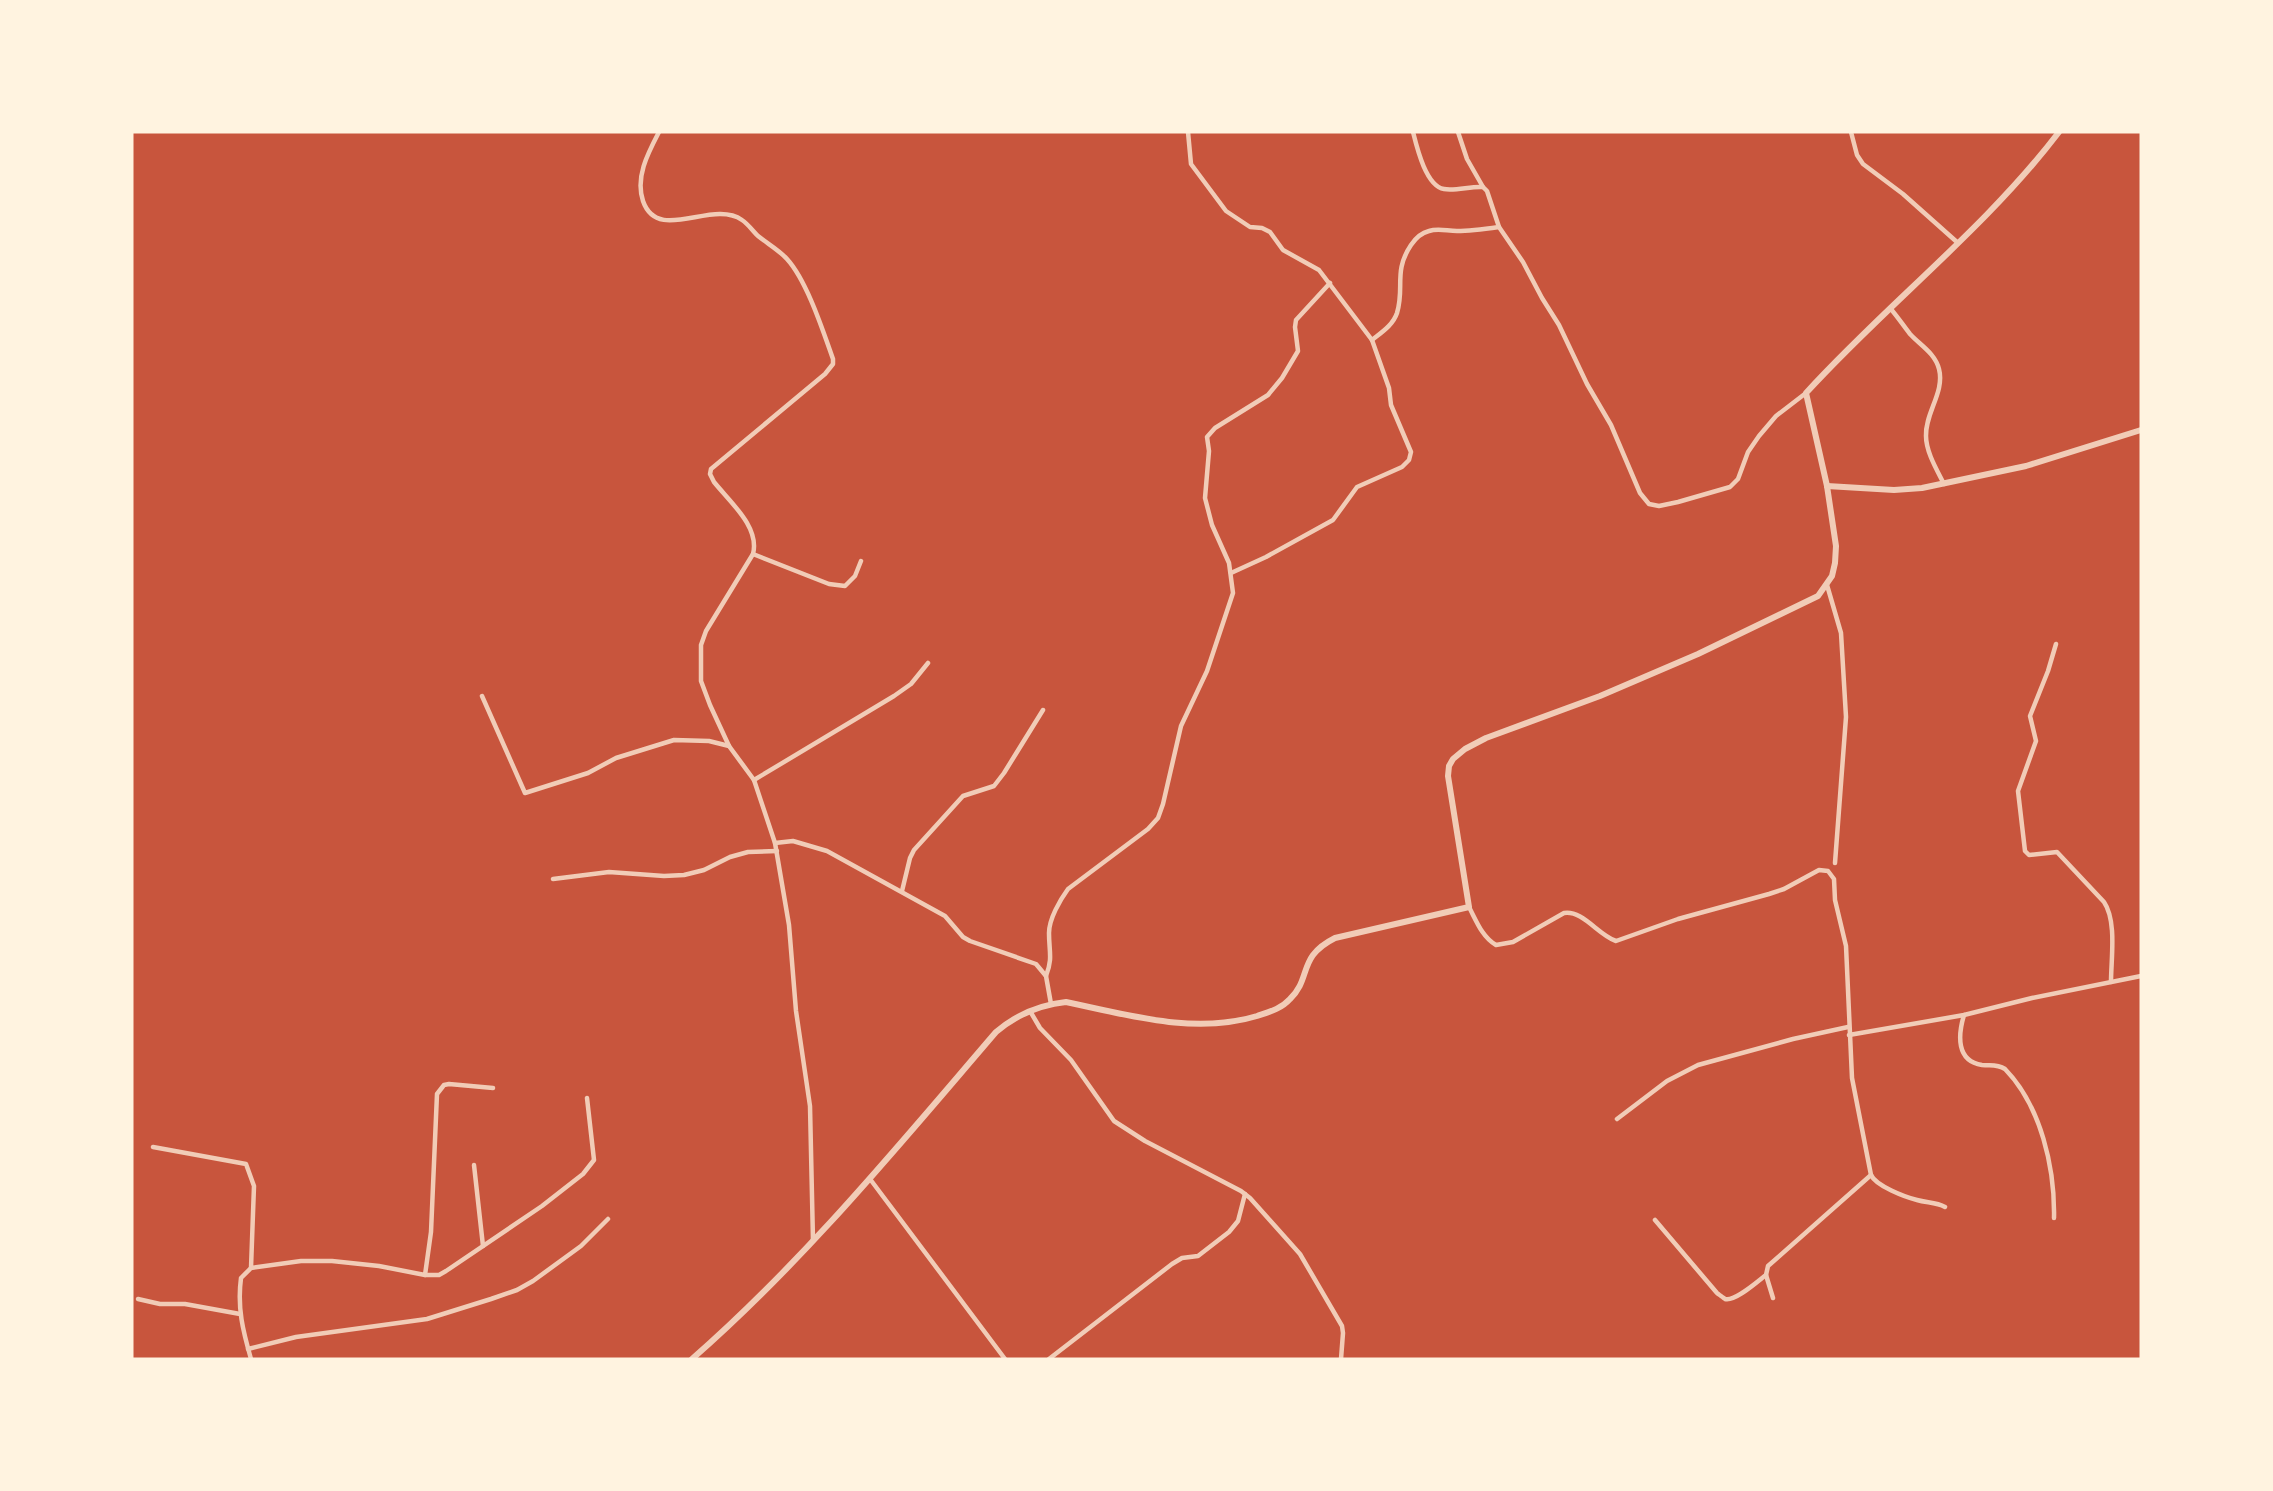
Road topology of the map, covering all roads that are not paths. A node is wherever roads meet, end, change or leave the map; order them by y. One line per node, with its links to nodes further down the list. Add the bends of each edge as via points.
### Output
1 (659, 132): 17 (street, via 641,171 640,189 651,215 671,221 712,214 742,220 793,267 833,359 825,374 711,469 714,482 751,529 756,543)
2 (1188, 132): 10 (street, via 1191,164 1226,211 1250,227 1270,232 1283,250 1312,264)
3 (1413, 132): 7 (street, via 1425,169 1435,184 1447,189)
4 (1458, 132): 7 (street)
5 (1851, 132): 9 (street, via 1863,164 1904,194)
6 (2059, 132): 9 (street, via 2025,174)
7 (1483, 187): 8 (street)
8 (1499, 228): 12 (street, via 1421,234 1400,266 1394,319); 13 (street, via 1563,332 1611,425 1640,494 1649,504 1659,506 1730,487 1759,436 1776,416)
9 (1958, 243): 11 (street)
10 (1330, 283): 12 (street); 19 (street, via 1296,320 1298,351 1282,378 1268,395 1207,437 1205,498)
11 (1890, 308): 13 (street); 15 (street, via 1932,354 1939,369 1940,384 1926,436)
12 (1372, 340): 19 (street, via 1391,405 1410,447 1409,460 1357,488 1333,520)
13 (1806, 393): 16 (street)
14 (2141, 430): 15 (street, via 2026,466)
15 (1944, 484): 16 (street, via 1894,490)
16 (1827, 486): 20 (street, via 1836,546)
17 (753, 554): 18 (street, via 829,584 845,586 855,576); 25 (street, via 701,645 701,681)
18 (861, 561)
19 (1231, 573): 33 (street, via 1231,600 1207,671 1181,726 1158,818 1061,898 1050,926 1052,958)
20 (1827, 585): 29 (street, via 1841,633 1846,717); 32 (street, via 1818,596 1698,654 1486,738 1459,753 1449,766 1448,776)
21 (2056, 644): 35 (street, via 2030,716 2036,741 2018,790 2025,851 2029,855 2057,852 2109,909)
22 (928, 663): 26 (street, via 902,690)
23 (482, 696): 25 (street, via 525,793 674,740)
24 (1043, 710): 31 (street, via 994,786 963,796 914,850)
25 (729, 746): 26 (street)
26 (754, 780): 27 (street)
27 (775, 843): 28 (street); 31 (street, via 793,841 818,847)
28 (777, 851): 30 (street, via 748,852 684,875 609,872); 53 (street, via 810,1106)
29 (1835, 863)
30 (553, 879)
31 (902, 891): 33 (street, via 945,916 970,942 1025,959 1036,964)
32 (1469, 907): 36 (street, via 1335,938 1308,960 1290,999 1277,1010 1240,1021 1207,1025 1171,1022 1066,1002); 39 (street, via 1479,927 1496,945 1513,942 1569,912 1616,941 1784,889 1824,869 1834,879 1842,925)
33 (1046, 976): 36 (street)
34 (2141, 976): 35 (street)
35 (2111, 982): 38 (street)
36 (1051, 1004): 37 (street)
37 (1030, 1011): 47 (street, via 996,1032); 48 (street, via 1114,1121)
38 (1964, 1016): 40 (street); 50 (street, via 1959,1040 1965,1056 1970,1061 2005,1069 2034,1112 2053,1177)
39 (1848, 1027): 40 (street); 43 (street, via 1698,1065 1667,1081)
40 (1849, 1035): 46 (street, via 1855,1096)
41 (493, 1088): 56 (street, via 449,1084 437,1094 431,1232)
42 (587, 1098): 54 (street, via 594,1151 591,1165 542,1206)
43 (1617, 1119)
44 (153, 1147): 55 (street, via 246,1164 254,1186)
45 (474, 1165): 54 (street)
46 (1871, 1175): 49 (street, via 1879,1185 1914,1200); 57 (street, via 1770,1262)
47 (870, 1179): 53 (street); 64 (street)
48 (1245, 1194): 65 (street, via 1238,1221 1228,1232 1198,1256 1172,1264); 66 (street, via 1309,1268 1342,1326)
49 (1946, 1207)
50 (2054, 1218)
51 (608, 1219): 61 (street, via 581,1246 533,1281 500,1296 427,1319 296,1337)
52 (1655, 1221): 57 (street, via 1724,1299 1741,1294)
53 (813, 1241): 63 (street)
54 (483, 1246): 56 (street, via 439,1275)
55 (250, 1268): 56 (street, via 332,1261); 60 (street, via 241,1278)
56 (425, 1275)
57 (1766, 1275): 58 (street)
58 (1773, 1298)
59 (138, 1299): 60 (street)
60 (240, 1314): 61 (street)
61 (248, 1349): 62 (street)
62 (251, 1359)
63 (692, 1359)
64 (1005, 1359)
65 (1049, 1359)
66 (1341, 1359)

